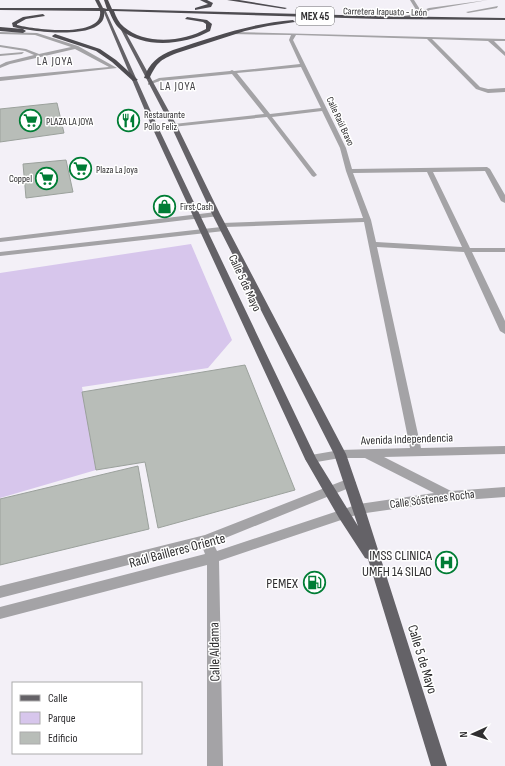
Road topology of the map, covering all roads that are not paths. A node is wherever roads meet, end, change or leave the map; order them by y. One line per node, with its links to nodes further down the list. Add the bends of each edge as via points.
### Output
1 (106, 0): 27 (highway)
2 (202, 0): 14 (highway, via 211,3 199,9)
3 (229, 0): 20 (highway, via 321,12)
4 (412, 0): 5 (street); 18 (street)
5 (418, 0)
6 (486, 0): 7 (street)
7 (478, 2): 11 (street); 18 (street, via 429,9)
8 (16, 3): 12 (highway)
9 (98, 3): 17 (highway, via 102,19 84,30 55,31 15,26 14,23 25,18); 50 (main road, Calle 5 de Mayo)
10 (497, 7): 11 (street)
11 (489, 8): 16 (street)
12 (58, 9): 13 (highway, Carretera Irapuato - León / MEX 45); 15 (highway, Carretera Irapuato - León / MEX 45)
13 (0, 10): 17 (highway, Carretera Irapuato - León / MEX 45)
14 (164, 10): 15 (highway, Carretera Irapuato - León / MEX 45); 21 (highway, Carretera Irapuato - León / MEX 45)
15 (92, 11): 17 (highway, Carretera Irapuato - León / MEX 45); 19 (highway, Carretera Irapuato - León / MEX 45)
16 (468, 12)
17 (74, 13)
18 (420, 13): 20 (street)
19 (150, 15): 23 (highway, Carretera Irapuato - León / MEX 45); 27 (highway, via 197,19 205,21 209,27 203,34 194,38 174,40 142,38)
20 (405, 17): 21 (highway)
21 (481, 19): 22 (highway, Carretera Irapuato - León / MEX 45)
22 (505, 19)
23 (374, 20): 24 (highway); 25 (highway, Carretera Irapuato - León / MEX 45)
24 (281, 22): 29 (highway); 30 (street, via 271,26)
25 (505, 23)
26 (0, 29): 45 (highway, via 42,34 76,42 98,50)
27 (122, 29): 51 (main road, Calle 5 de Mayo)
28 (0, 32): 36 (street, via 35,34)
29 (232, 33): 30 (street); 51 (highway, via 178,51 157,61 152,66)
30 (264, 33): 31 (street)
31 (294, 34): 32 (street); 42 (street, Calle Raúl Bravo, via 291,40)
32 (427, 37): 33 (street); 52 (street, via 482,90)
33 (489, 39): 34 (street); 39 (street)
34 (505, 40)
35 (0, 46): 37 (street)
36 (76, 47): 40 (street); 45 (street)
37 (31, 53): 38 (street); 40 (street)
38 (0, 55)
39 (505, 55)
40 (39, 56): 41 (street)
41 (26, 59): 43 (street); 44 (street, via 22,65)
42 (302, 64): 46 (street); 53 (street, Calle Raúl Bravo)
43 (0, 67)
44 (16, 67)
45 (117, 68): 49 (street); 50 (highway)
46 (232, 71): 51 (street); 54 (street)
47 (6, 73): 48 (street)
48 (0, 75)
49 (0, 79)
50 (135, 80): 61 (main road, Calle 5 de Mayo)
51 (148, 81): 55 (main road, Calle 5 de Mayo)
52 (505, 90)
53 (325, 109): 54 (street); 57 (street, Calle Raúl Bravo, via 343,148)
54 (268, 115): 55 (street); 58 (street)
55 (174, 126): 60 (main road, Calle 5 de Mayo)
56 (429, 170): 57 (street); 59 (street, via 487,169); 67 (street)
57 (349, 171): 62 (street, Calle Raúl Bravo)
58 (314, 176)
59 (505, 200)
60 (216, 214): 61 (street); 63 (main road, Calle 5 de Mayo)
61 (198, 216): 64 (main road, Calle 5 de Mayo); 65 (street)
62 (367, 220): 63 (street); 66 (street, Calle Raúl Bravo)
63 (223, 227): 64 (street); 74 (main road, Calle 5 de Mayo)
64 (205, 231): 69 (street); 75 (main road, Calle 5 de Mayo)
65 (0, 240)
66 (371, 244): 67 (street); 72 (street, Calle Raúl Bravo)
67 (468, 250): 68 (street); 70 (street)
68 (505, 250)
69 (0, 254)
70 (505, 331)
71 (505, 450): 72 (street, Avenida Independencia)
72 (416, 451): 73 (street, Avenida Independencia)
73 (366, 453): 74 (street, Avenida Independencia); 79 (street)
74 (340, 454): 75 (street, Avenida Independencia); 76 (main road, Calle 5 de Mayo)
75 (311, 459): 77 (main road, Calle 5 de Mayo)
76 (350, 483): 77 (street, Raúl Bailleres Oriente); 80 (main road, Calle 5 de Mayo)
77 (329, 491): 81 (main road, Calle 5 de Mayo); 82 (street, Raúl Bailleres Oriente)
78 (505, 492): 79 (street, Calle Sóstenes Rocha)
79 (450, 496): 80 (street, Calle Sóstenes Rocha)
80 (359, 508): 81 (street, Raúl Bailleres Oriente); 84 (main road, Calle 5 de Mayo)
81 (343, 514): 83 (street, Raúl Bailleres Oriente); 84 (main road, Calle 5 de Mayo)
82 (206, 540): 83 (street, Calle Aldama); 85 (street, Raúl Bailleres Oriente)
83 (212, 558): 86 (street, Raúl Bailleres Oriente); 87 (street, Calle Aldama)
84 (375, 562): 88 (main road, Calle 5 de Mayo)
85 (0, 592)
86 (0, 613)
87 (215, 766)
88 (439, 766)

